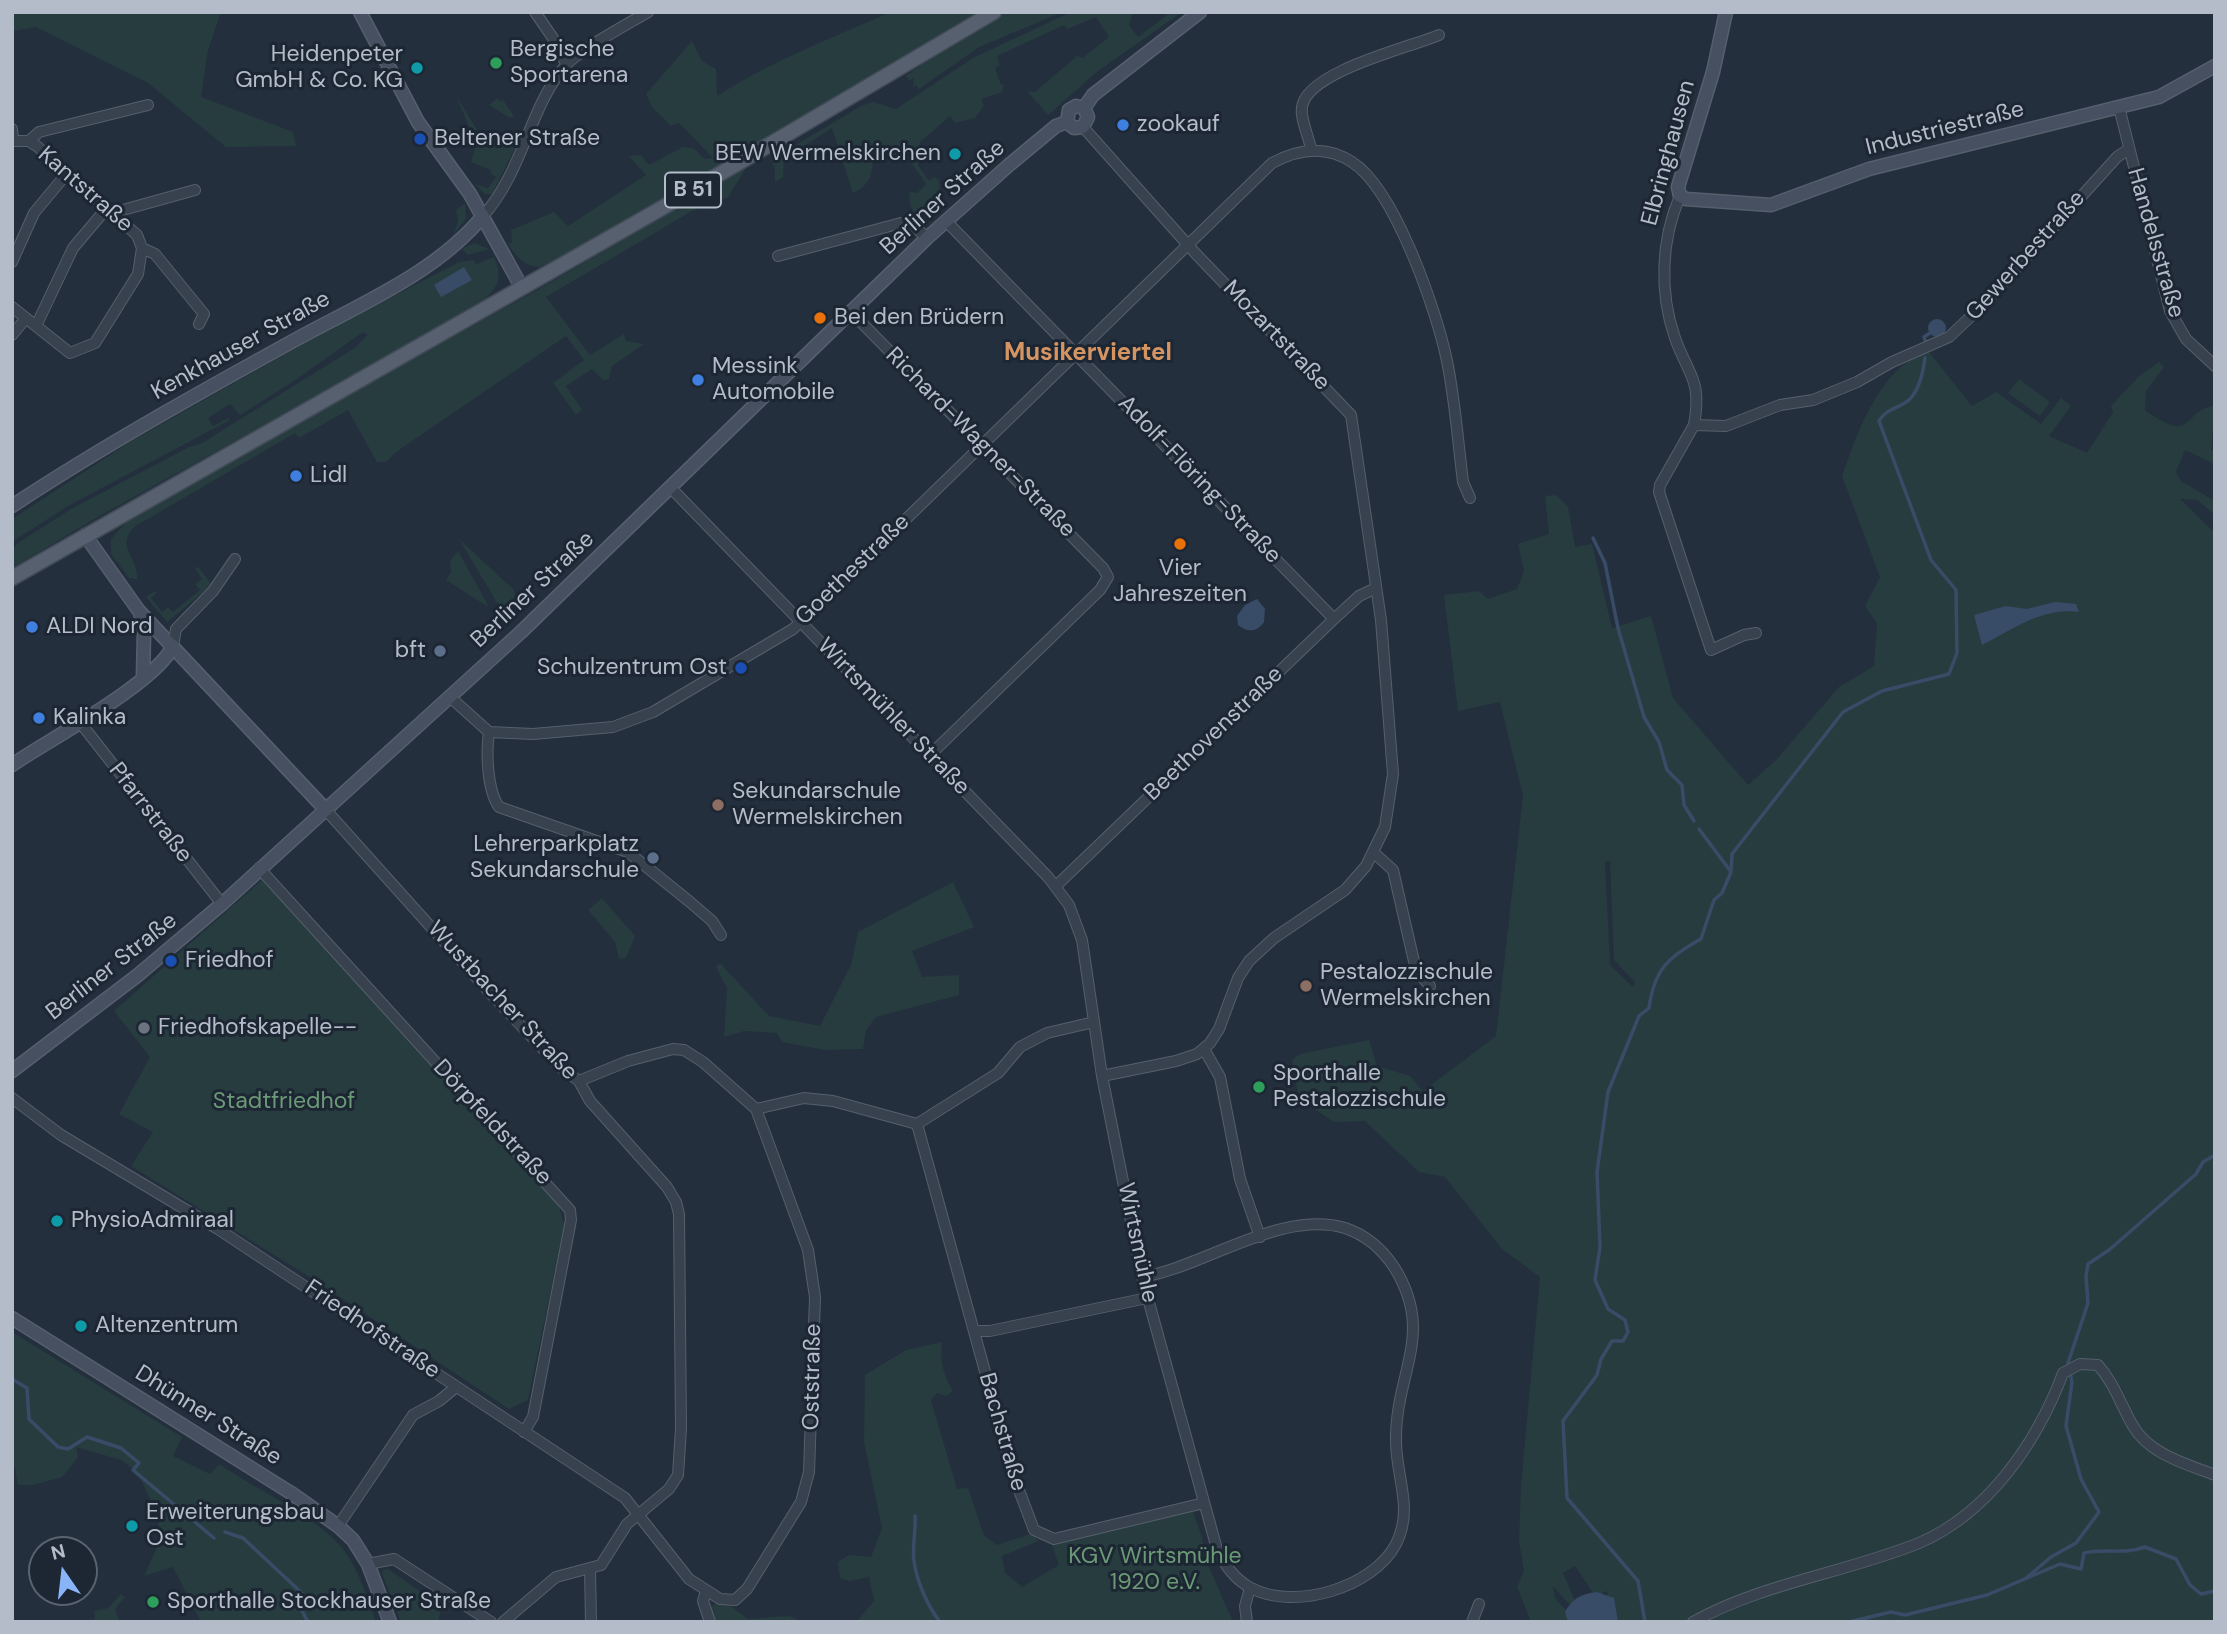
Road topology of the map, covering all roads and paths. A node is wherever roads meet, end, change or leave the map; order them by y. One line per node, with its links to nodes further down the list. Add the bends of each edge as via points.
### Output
1 (360, 12): 24 (main road, via 424,132)
2 (535, 12): 8 (street)
3 (648, 12): 8 (street)
4 (994, 12): 31 (main road, B 51)
5 (1200, 12): 12 (main road, Berliner Straße, via 1093,95)
6 (1726, 12): 22 (main road, Elbringhausen, via 1713,72 1681,173)
7 (1439, 35): 18 (street, via 1356,64 1306,97 1301,108)
8 (566, 64): 24 (street, via 503,191)
9 (2215, 66): 11 (main road, Industriestraße, via 2169,93)
10 (148, 105): 17 (street, via 39,132)
11 (2119, 107): 19 (street, Handelsstraße); 22 (main road, Industriestraße, via 1882,165 1766,206)
12 (1083, 108): 13 (main road, Berliner Straße, via 1069,110); 14 (main road, via 1088,117)
13 (1067, 122): 14 (main road, via 1074,128); 25 (main road, Berliner Straße, via 1015,159)
14 (1083, 127): 27 (street, Mozartstraße)
15 (12, 129): 16 (street)
16 (13, 141): 17 (street, Kantstraße)
17 (29, 141): 20 (street, Kantstraße)
18 (1311, 149): 27 (street, Goethestraße, via 1272,163); 43 (street, via 1340,155 1363,170 1401,231 1442,342 1462,482)
19 (2129, 149): 39 (street, Handelsstraße, via 2172,317 2186,340); 40 (street, Gewerbestraße, via 2108,166 1971,317 1941,342 1812,400 1780,405 1726,426)
20 (68, 172): 23 (street, Kantstraße); 30 (street, via 34,213)
21 (195, 190): 23 (street)
22 (1680, 196): 40 (street, Elbringhausen, via 1666,243 1665,289 1669,320 1696,381)
23 (109, 211): 28 (street, Kantstraße, via 137,235); 36 (street, via 73,248)
24 (484, 216): 31 (main road); 44 (main road, Kenkhauser Straße, via 421,270 113,441)
25 (946, 221): 26 (main road, Berliner Straße); 38 (street, Adolf-Flöring-Straße)
26 (927, 238): 29 (street, via 913,225 901,223); 33 (main road, Berliner Straße)
27 (1189, 244): 38 (street, Goethestraße); 48 (street, Mozartstraße, via 1351,415)
28 (142, 248): 35 (street, via 155,254 204,314); 36 (street, Kantstraße, via 138,274 95,343 70,353)
29 (778, 256)
30 (12, 262)
31 (522, 288): 45 (main road, B 51)
32 (12, 307): 34 (street)
33 (850, 311): 41 (street, Richard-Wagner-Straße); 42 (main road, Berliner Straße)
34 (26, 318): 36 (street); 37 (street)
35 (199, 324)
36 (36, 326)
37 (12, 335)
38 (1075, 354): 41 (street, Goethestraße); 51 (street, Adolf-Flöring-Straße)
39 (2215, 366)
40 (1695, 425): 52 (street, Elbringhausen, via 1660,485 1661,500 1711,650)
41 (982, 444): 50 (street, Goethestraße); 58 (street, Richard-Wagner-Straße, via 1108,577 1100,590)
42 (671, 488): 50 (street, Wirtsmühler Straße); 55 (main road, Berliner Straße)
43 (1469, 498)
44 (12, 506)
45 (85, 535): 47 (main road, B 51); 49 (main road)
46 (234, 559): 53 (street, via 213,592 176,629)
47 (12, 578)
48 (1376, 589): 51 (street, Beethovenstraße, via 1359,596); 61 (street, Mozartstraße, via 1392,774 1388,819)
49 (139, 611): 53 (main road); 54 (main road, via 144,632)
50 (800, 619): 57 (street, Goethestraße, via 793,629 628,724 533,734); 58 (street, Wirtsmühler Straße)
51 (1334, 619): 63 (street, Beethovenstraße)
52 (1756, 634)
53 (173, 646): 54 (main road); 60 (main road)
54 (143, 678): 56 (main road)
55 (450, 697): 57 (street); 60 (main road, Berliner Straße)
56 (79, 721): 59 (main road); 64 (street, Pfarrstraße)
57 (488, 732): 65 (street, via 491,781 499,807 628,852 712,921)
58 (930, 754): 63 (street, Wirtsmühler Straße)
59 (12, 765)
60 (325, 809): 62 (main road, Berliner Straße); 71 (street, Wustbacher Straße, via 491,994)
61 (1374, 853): 66 (street, via 1393,870 1416,970); 68 (street, Mozartstraße, via 1345,890 1274,938 1249,961 1219,1028)
62 (259, 868): 64 (main road, Berliner Straße); 81 (street, Dörpfeldstraße, via 570,1210 533,1417)
63 (1056, 886): 67 (street, Wirtsmühle, via 1080,932)
64 (222, 904): 69 (main road, Berliner Straße)
65 (721, 935)
66 (1430, 986)
67 (1094, 1023): 70 (street, Wirtsmühle); 74 (street, via 1047,1033 1020,1046 998,1073)
68 (1204, 1049): 70 (street, via 1176,1061); 75 (street, via 1220,1077 1240,1179)
69 (12, 1071)
70 (1102, 1076): 76 (street, Wirtsmühle)
71 (579, 1081): 73 (street, via 628,1061 684,1050 704,1062); 84 (street, Wustbacher Straße, via 590,1101 667,1187 679,1214 680,1465 674,1483)
72 (12, 1098): 80 (street, Friedhofstraße, via 61,1135 218,1229)
73 (756, 1110): 74 (street, via 814,1098); 89 (street, Oststraße, via 812,1268 811,1454 801,1502 743,1595 727,1601)
74 (917, 1124): 79 (street, Bachstraße)
75 (1260, 1237): 76 (street); 88 (street, via 1315,1225 1347,1229 1368,1240 1384,1253 1410,1296 1413,1325 1397,1427 1396,1451 1406,1502 1395,1546 1366,1577 1336,1590 1297,1596)
76 (1142, 1277): 77 (street, Wirtsmühle)
77 (1147, 1298): 79 (street); 83 (street, Wirtsmühle)
78 (12, 1318): 85 (main road, Dhünner Straße)
79 (975, 1331): 83 (street, Bachstraße, via 1027,1516 1041,1535 1054,1539)
80 (456, 1387): 81 (street, Friedhofstraße); 85 (street, via 413,1415)
81 (524, 1432): 84 (street, Friedhofstraße, via 625,1498)
82 (2215, 1475): 98 (street, via 2152,1448 2134,1429 2109,1377 2098,1365 2080,1364 2063,1373 2048,1408 2007,1474 1956,1522 1920,1542 1727,1605)
83 (1204, 1503): 88 (street, Wirtsmühle, via 1221,1558)
84 (638, 1514): 87 (street, Wustbacher Straße, via 601,1564); 89 (street, Friedhofstraße, via 677,1567)
85 (338, 1526): 86 (main road, Dhünner Straße)
86 (368, 1564): 91 (main road, Dhünner Straße); 92 (street, via 394,1559)
87 (590, 1570): 93 (street, via 556,1577); 94 (street)
88 (1250, 1588): 96 (street)
89 (706, 1591): 95 (street, via 702,1601)
90 (1479, 1604): 97 (street)
91 (390, 1622)
92 (491, 1622)
93 (503, 1622)
94 (591, 1622)
95 (710, 1622)
96 (1247, 1622)
97 (1472, 1622)
98 (1693, 1622)

